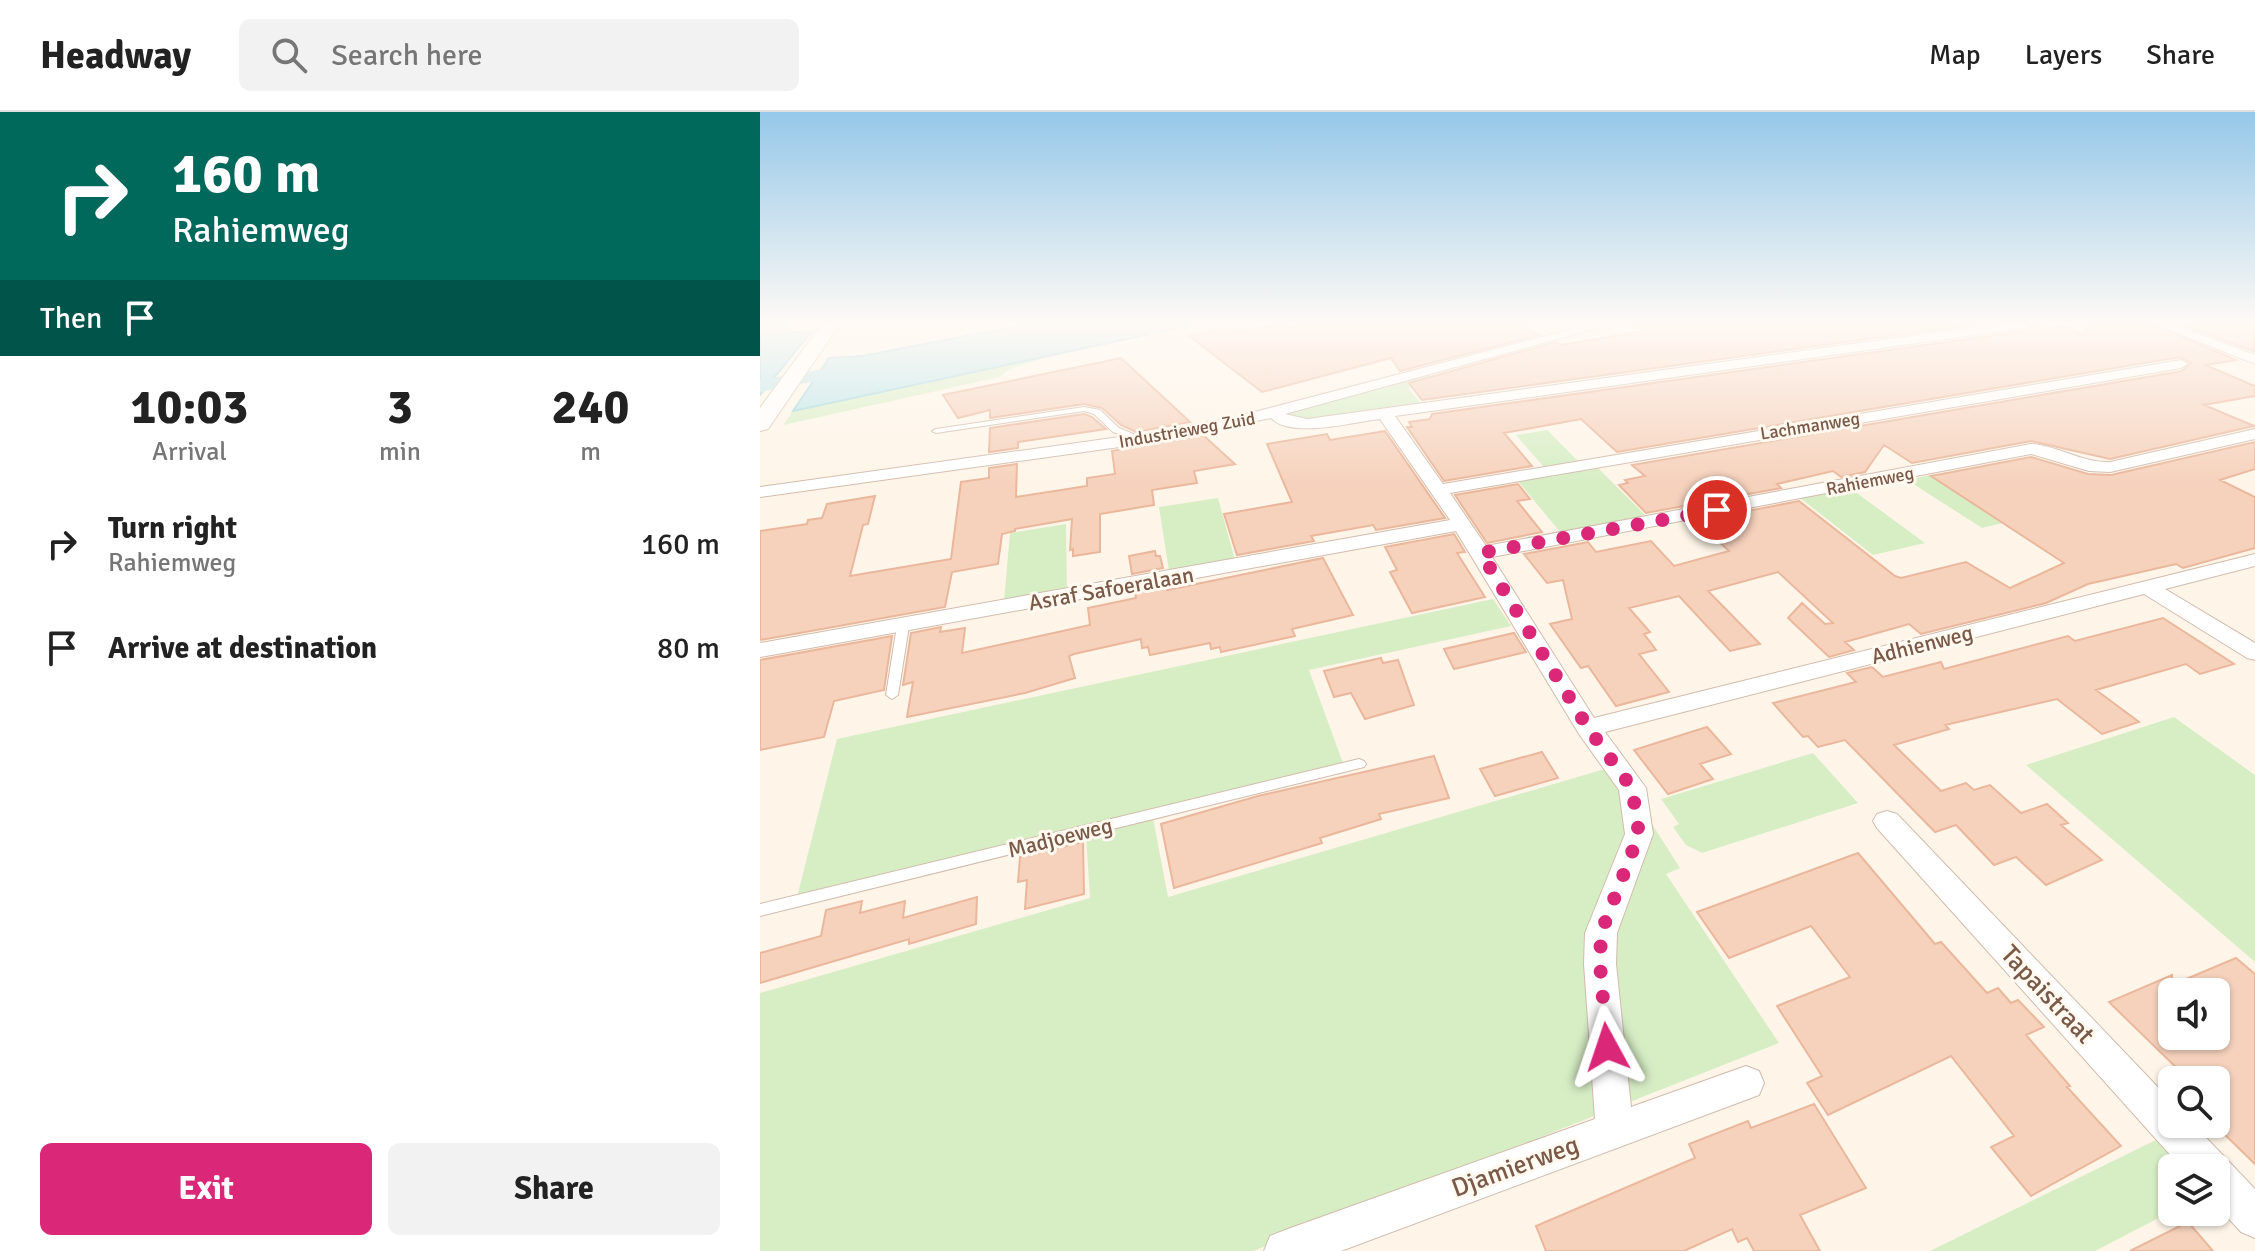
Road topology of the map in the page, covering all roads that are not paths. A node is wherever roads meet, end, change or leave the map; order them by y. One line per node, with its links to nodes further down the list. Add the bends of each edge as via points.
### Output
1 (793, 377): 7 (main road)
2 (1399, 377): 5 (street, Industrieweg Zuid)
3 (1645, 377): 6 (street)
4 (2103, 377): 11 (street, Lachmanweg)
5 (1276, 414): 6 (street, via 1307,424); 10 (street, Industrieweg Zuid)
6 (1385, 414): 11 (street)
7 (760, 424)
8 (936, 431): 10 (lane, via 1084,409)
9 (2255, 434): 14 (street, Rahiemweg, via 2104,468 2047,449 2031,449)
10 (1141, 439): 12 (street, Industrieweg Zuid)
11 (1438, 490): 13 (street)
12 (760, 492)
13 (1462, 524): 14 (street); 17 (street, Asraf Safoeralaan)
14 (1481, 553): 21 (street)
15 (2255, 560): 16 (street, Adhienweg)
16 (2147, 587): 19 (street); 21 (street, Adhienweg)
17 (903, 626): 18 (street, Asraf Safoeralaan); 20 (lane)
18 (760, 650)
19 (2255, 653)
20 (892, 695)
21 (1588, 728): 26 (street, via 1632,788 1639,834 1601,933)
22 (1359, 764): 24 (lane, Madjoeweg)
23 (1887, 821): 27 (street, Tapaistraat)
24 (760, 910)
25 (1746, 1083): 26 (street, Djamierweg)
26 (1615, 1130): 30 (street, Djamierweg)
27 (2195, 1154)
28 (2230, 1191): 29 (street)
29 (2255, 1218)
30 (1285, 1251)

